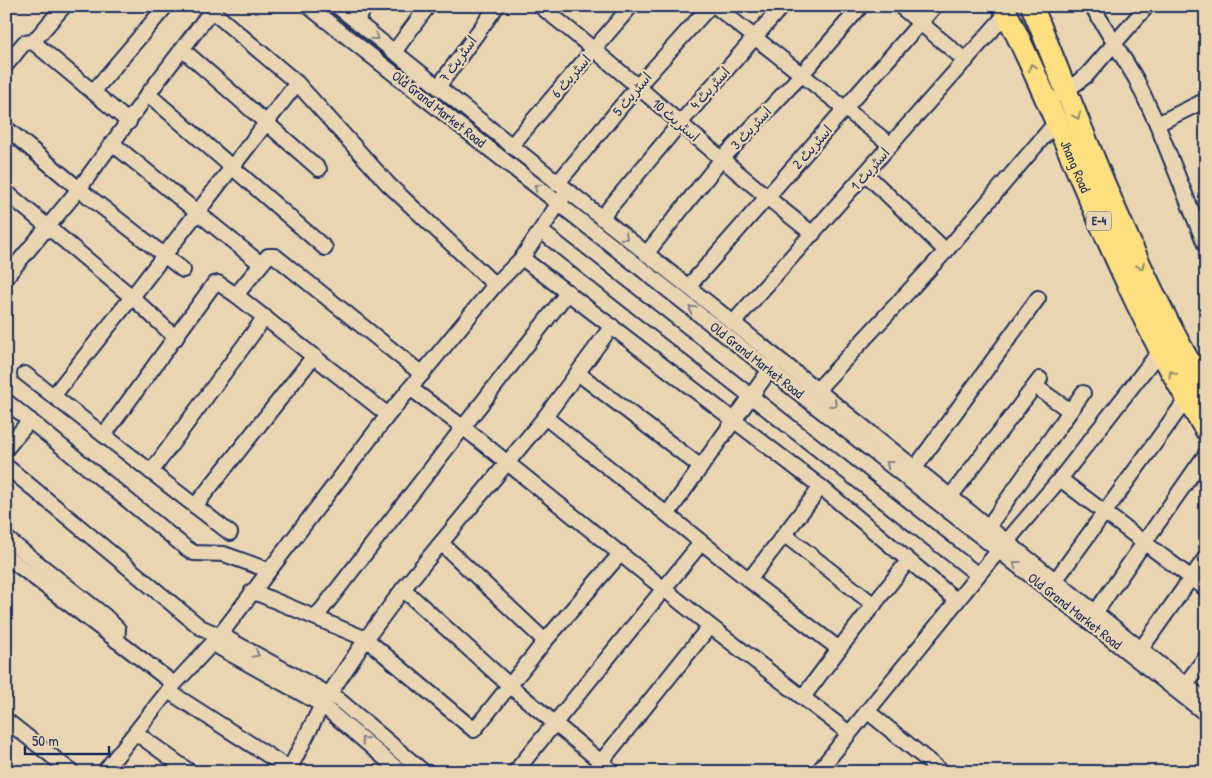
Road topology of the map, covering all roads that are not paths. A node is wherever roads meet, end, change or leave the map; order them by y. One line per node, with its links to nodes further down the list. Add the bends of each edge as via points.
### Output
1 (64, 6): 24 (street)
2 (166, 6): 36 (street)
3 (308, 6): 57 (street, Old Grand Market Road, one-way to 3)
4 (337, 6): 21 (street, Old Grand Market Road)
5 (366, 6): 21 (street)
6 (428, 6): 28 (street)
7 (497, 6): 33 (street, اسٹریٹ 7)
8 (540, 6): 26 (street, اسٹریٹ 10)
9 (631, 6): 26 (street, اسٹریٹ 6)
10 (710, 6): 34 (street, اسٹریٹ 5)
11 (715, 6): 23 (street)
12 (782, 6): 23 (street, اسٹریٹ 4)
13 (861, 6): 31 (street, اسٹریٹ 3)
14 (900, 6): 22 (street)
15 (935, 6): 22 (street, اسٹریٹ 2)
16 (1032, 6): 35 (highway, Jhang Road / E-4)
17 (1092, 6): 25 (street)
18 (1147, 6): 25 (street)
19 (214, 8): 27 (street); 32 (street)
20 (1005, 10): 29 (street, اسٹریٹ 1); 40 (highway, Jhang Road / E-4, one-way to 20)
21 (356, 21): 28 (street, Old Grand Market Road, one-way to 28)
22 (920, 23): 29 (street); 39 (street, اسٹریٹ 2)
23 (755, 38): 31 (street); 42 (street, اسٹریٹ 4)
24 (33, 42): 30 (street, via 24,43); 36 (street)
25 (1114, 44): 35 (street, via 1087,75); 44 (street, via 1136,79)
26 (595, 48): 34 (street, اسٹریٹ 10); 48 (street, اسٹریٹ 6)
27 (182, 49): 37 (street); 43 (street)
28 (394, 52): 33 (street, Old Grand Market Road)
29 (966, 61): 47 (street, اسٹریٹ 1)
30 (6, 64)
31 (802, 74): 39 (street); 49 (street, اسٹریٹ 3)
32 (297, 83): 43 (street); 73 (street, via 388,184)
33 (438, 87): 48 (street, Old Grand Market Road)
34 (637, 87): 42 (street, اسٹریٹ 10); 53 (street, اسٹریٹ 5)
35 (1067, 91): 40 (street); 91 (highway, Jhang Road / E-4, one-way to 91, via 1139,262 1181,349)
36 (93, 92): 41 (street)
37 (148, 94): 41 (street); 50 (street)
38 (1206, 100): 44 (street)
39 (845, 109): 47 (street); 56 (street, اسٹریٹ 2)
40 (1053, 112): 65 (street); 83 (highway, Jhang Road / E-4, via 1120,270)
41 (129, 122): 46 (street)
42 (681, 122): 49 (street, اسٹریٹ 10); 59 (street, اسٹریٹ 4)
43 (266, 123): 50 (street); 51 (street)
44 (1157, 124): 63 (street)
45 (6, 128): 54 (street)
46 (112, 144): 54 (street); 58 (street)
47 (891, 145): 52 (street, اسٹریٹ 1)
48 (511, 146): 53 (street, Old Grand Market Road)
49 (721, 160): 56 (street, اسٹریٹ 10); 67 (street, اسٹریٹ 3)
50 (231, 168): 58 (street); 64 (street)
51 (318, 169)
52 (866, 174): 62 (street, اسٹریٹ 1); 65 (street)
53 (562, 188): 57 (street, اسٹریٹ 5); 59 (street, Old Grand Market Road)
54 (79, 190): 60 (street); 66 (street)
55 (6, 192): 60 (street)
56 (767, 198): 62 (street, اسٹریٹ 10); 74 (street, اسٹریٹ 2)
57 (558, 203): 61 (street, اسٹریٹ 5); 85 (street, Old Grand Market Road, one-way to 57)
58 (198, 210): 66 (street); 70 (street)
59 (601, 218): 67 (street, Old Grand Market Road, one-way to 67)
60 (48, 227): 68 (street); 77 (street)
61 (541, 231): 69 (street, اسٹریٹ 5); 94 (street)
62 (813, 234): 80 (street, اسٹریٹ 1)
63 (1206, 247)
64 (325, 248)
65 (946, 251): 90 (street)
66 (163, 254): 71 (street); 77 (street)
67 (646, 254): 74 (street, Old Grand Market Road)
68 (12, 258): 72 (street)
69 (522, 258): 73 (street, اسٹریٹ 5); 75 (street)
70 (261, 264): 76 (street); 87 (street, via 268,256 276,256)
71 (183, 270)
72 (6, 277)
73 (495, 285): 87 (street, اسٹریٹ 5)
74 (688, 287): 80 (street, Old Grand Market Road)
75 (568, 292): 81 (street); 102 (street)
76 (236, 294): 79 (street); 82 (street, via 222,284 214,284)
77 (132, 297): 82 (street); 93 (street)
78 (1038, 298): 110 (street)
79 (265, 317): 84 (street); 111 (street)
80 (733, 323): 85 (street, Old Grand Market Road)
81 (612, 326): 88 (street); 101 (street)
82 (176, 338): 104 (street)
83 (1159, 352): 96 (highway, Jhang Road / E-4, one-way to 83); 112 (street)
84 (314, 356): 98 (street); 115 (street)
85 (774, 364): 90 (street, Old Grand Market Road); 94 (street); 125 (street, Old Grand Market Road, one-way to 85)
86 (26, 374): 93 (street)
87 (422, 374): 89 (street, اسٹریٹ 5)
88 (578, 374): 99 (street); 109 (street)
89 (410, 388): 98 (street, اسٹریٹ 5); 102 (street)
90 (817, 390): 110 (street, Old Grand Market Road, one-way to 110)
91 (1206, 390)
92 (1083, 393): 97 (street)
93 (54, 395): 104 (street)
94 (753, 396): 101 (street); 131 (street)
95 (6, 400): 100 (street)
96 (1186, 400): 103 (highway, Jhang Road / E-4); 117 (street)
97 (1070, 411): 114 (street, via 1038,383); 118 (street)
98 (388, 415): 130 (street, اسٹریٹ 5)
99 (545, 417): 107 (street); 116 (street)
100 (30, 420): 105 (street); 130 (street, via 194,554 224,554)
101 (736, 420): 109 (street); 113 (street)
102 (464, 428): 107 (street); 142 (street)
103 (1206, 430)
104 (104, 435): 111 (street)
105 (6, 449)
106 (1206, 454): 122 (street)
107 (506, 462): 123 (street); 126 (street)
108 (6, 466): 144 (street)
109 (701, 467): 116 (street)
110 (915, 468): 114 (street, Old Grand Market Road)
111 (151, 472): 115 (street)
112 (1060, 479): 117 (street); 125 (street)
113 (821, 487): 120 (street); 129 (street)
114 (950, 497): 118 (street, Old Grand Market Road)
115 (195, 506): 119 (street)
116 (668, 513): 124 (street)
117 (1105, 513): 122 (street); 134 (street)
118 (988, 527): 125 (street, Old Grand Market Road)
119 (230, 533)
120 (785, 534): 133 (street); 140 (street)
121 (6, 538): 146 (street, via 105,616 118,629)
122 (1144, 542): 132 (street); 141 (street)
123 (441, 543): 136 (street); 147 (street)
124 (701, 543): 133 (street); 135 (street)
125 (1003, 546): 131 (street); 134 (street, Old Grand Market Road); 158 (street, Old Grand Market Road, one-way to 125)
126 (621, 553): 135 (street); 147 (street)
127 (6, 556): 146 (street)
128 (1206, 557): 132 (street)
129 (908, 561): 139 (street); 140 (street)
130 (268, 570): 138 (street, اسٹریٹ 5)
131 (978, 575): 139 (street)
132 (1191, 578): 137 (street); 148 (street)
133 (749, 580): 149 (street)
134 (1056, 581): 141 (street, Old Grand Market Road)
135 (663, 588): 143 (street); 160 (street)
136 (403, 589): 145 (street); 152 (street)
137 (1206, 589)
138 (252, 591): 142 (street); 144 (street, اسٹریٹ 5)
139 (957, 600): 157 (street)
140 (874, 605): 149 (street)
141 (1095, 613): 148 (street, Old Grand Market Road)
142 (316, 617): 145 (street)
143 (710, 626): 154 (street); 163 (street)
144 (216, 637): 153 (street, اسٹریٹ 5); 155 (street, via 220,648)
145 (366, 639): 152 (street, via 471,730 476,729); 155 (street)
146 (117, 640): 153 (street)
147 (545, 641): 152 (street)
148 (1141, 649): 151 (street, Old Grand Market Road)
149 (839, 650): 154 (street)
150 (1206, 657): 151 (street)
151 (1185, 685): 156 (street, Old Grand Market Road)
152 (510, 686): 160 (street)
153 (171, 688): 161 (street, اسٹریٹ 5); 164 (street)
154 (803, 697): 162 (street)
155 (326, 699): 164 (street); 168 (street, one-way to 155); 169 (street, via 352,709)
156 (1206, 701)
157 (867, 711): 162 (street); 173 (street)
158 (1206, 714)
159 (6, 720): 165 (street)
160 (555, 722): 163 (street); 170 (street)
161 (136, 733): 166 (street, اسٹریٹ 5); 167 (street)
162 (849, 733): 172 (street)
163 (598, 767): 171 (street)
164 (291, 771)
165 (72, 772)
166 (104, 772)
167 (190, 772)
168 (401, 772)
169 (424, 772)
170 (515, 772)
171 (612, 772)
172 (818, 772)
173 (942, 772)

